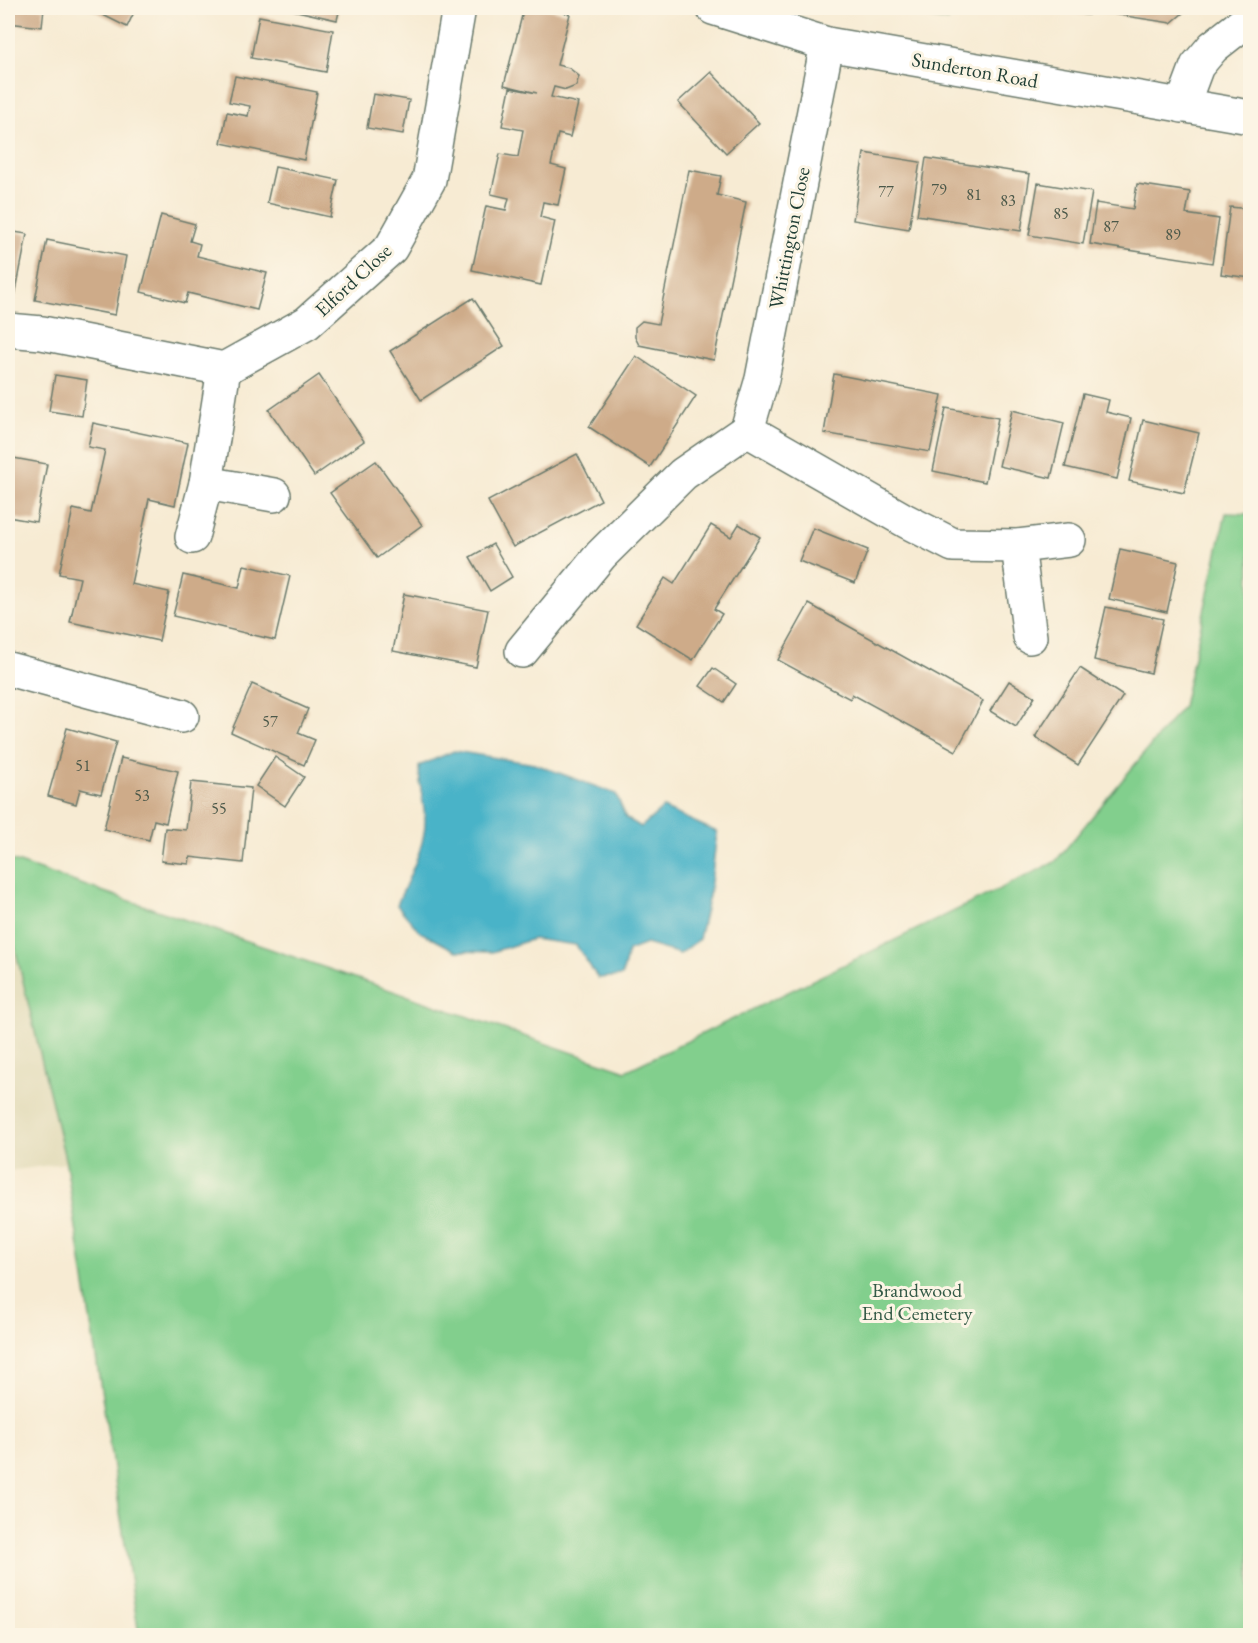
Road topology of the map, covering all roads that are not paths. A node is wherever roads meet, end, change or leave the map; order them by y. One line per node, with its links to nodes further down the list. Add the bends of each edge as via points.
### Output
1 (459, 8): 9 (street, Elford Close, via 429,180 391,248 307,323)
2 (713, 8): 3 (street, Sunderton Road)
3 (772, 16): 5 (street, Sunderton Road)
4 (1251, 18): 6 (street, via 1213,47 1197,66)
5 (827, 44): 6 (street, Sunderton Road); 10 (street, Whittington Close, via 762,379)
6 (1182, 106): 7 (street, Sunderton Road)
7 (1251, 117)
8 (8, 330): 9 (street, via 42,333)
9 (224, 369): 11 (street)
10 (747, 430): 15 (street, via 953,545); 17 (street, via 682,474 601,555)
11 (206, 483): 12 (street); 13 (street)
12 (274, 495)
13 (192, 537)
14 (1069, 540): 15 (street)
15 (1018, 546): 16 (street)
16 (1030, 638)
17 (522, 651)
18 (8, 669): 19 (street)
19 (182, 716)

